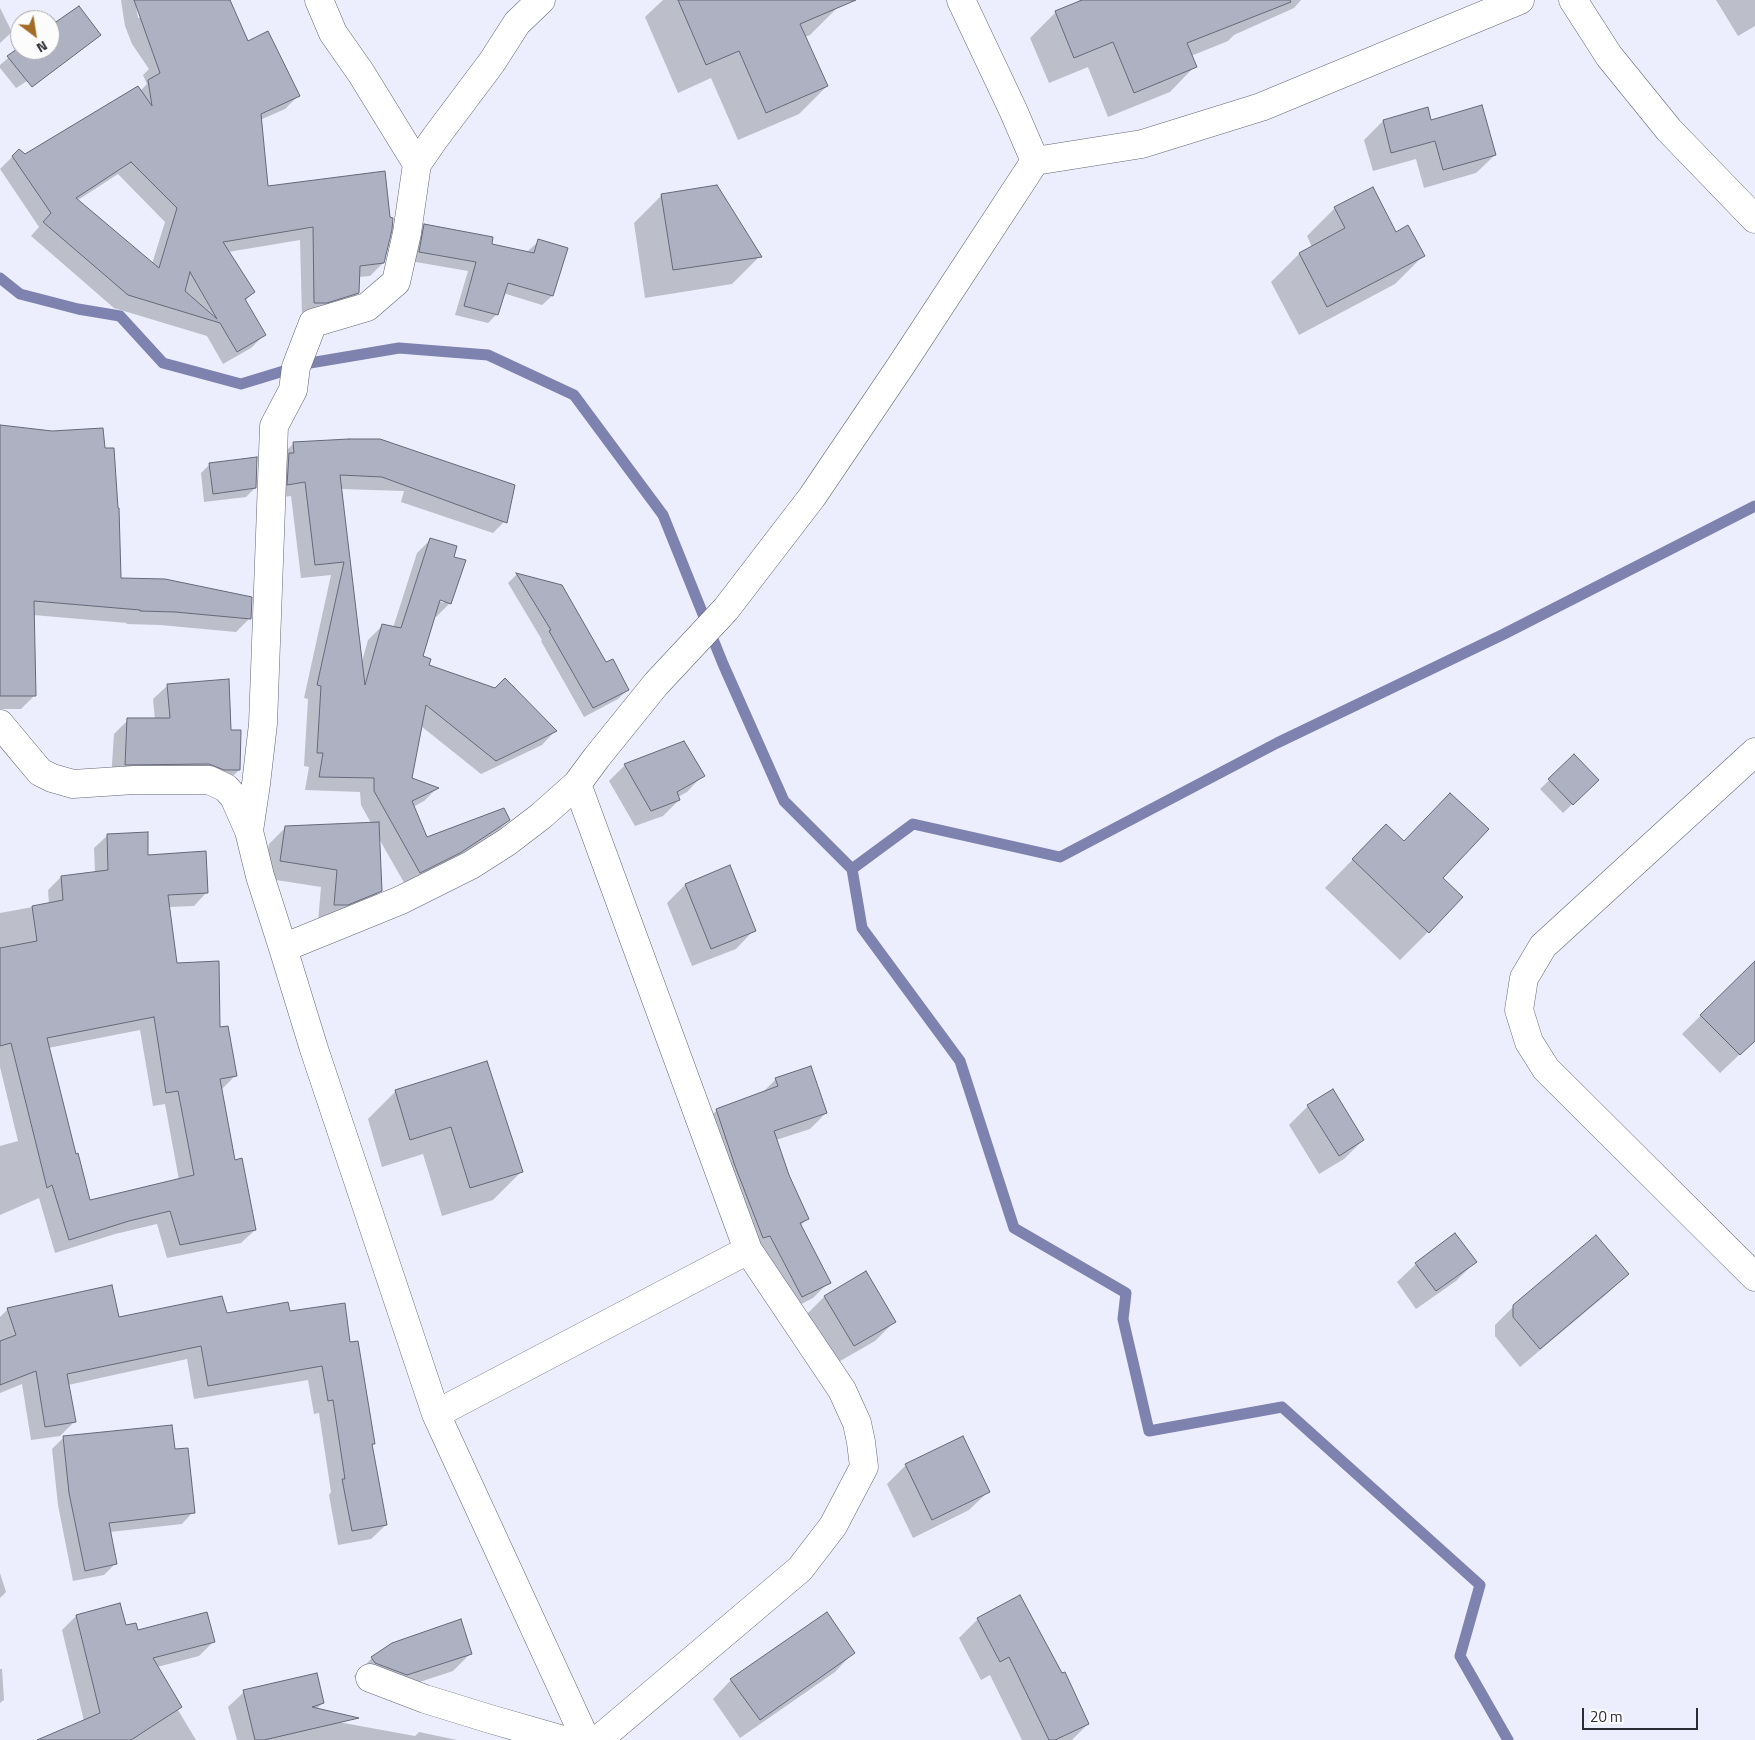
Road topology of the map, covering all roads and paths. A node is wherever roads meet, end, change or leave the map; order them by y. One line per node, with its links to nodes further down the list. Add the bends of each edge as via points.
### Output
1 (319, 0): 7 (street, via 333,33)
2 (541, 0): 7 (street, via 517,23)
3 (961, 0): 6 (street)
4 (1520, 0): 6 (street, via 1261,107 1142,144)
5 (1573, 0): 8 (street, via 1609,56 1669,130)
6 (1035, 161): 11 (street, via 812,497 726,609 656,684)
7 (417, 164): 12 (street, via 408,233 396,282 367,306 313,323 296,367 293,390 274,426 263,724)
8 (1755, 219)
9 (0, 724): 12 (street, via 40,772 73,784 199,779 219,783 234,797)
10 (1755, 752): 15 (street, via 1542,946 1524,978 1520,1010 1529,1042 1546,1069)
11 (577, 784): 13 (street, via 507,842 470,865 401,900); 14 (street)
12 (249, 831): 13 (street)
13 (283, 948): 16 (street)
14 (748, 1250): 16 (street); 20 (street, via 842,1390 857,1423 864,1467 833,1526 800,1569)
15 (1755, 1276)
16 (436, 1414): 19 (street)
17 (370, 1678): 18 (street)
18 (563, 1740)
19 (586, 1740)
20 (598, 1740)

